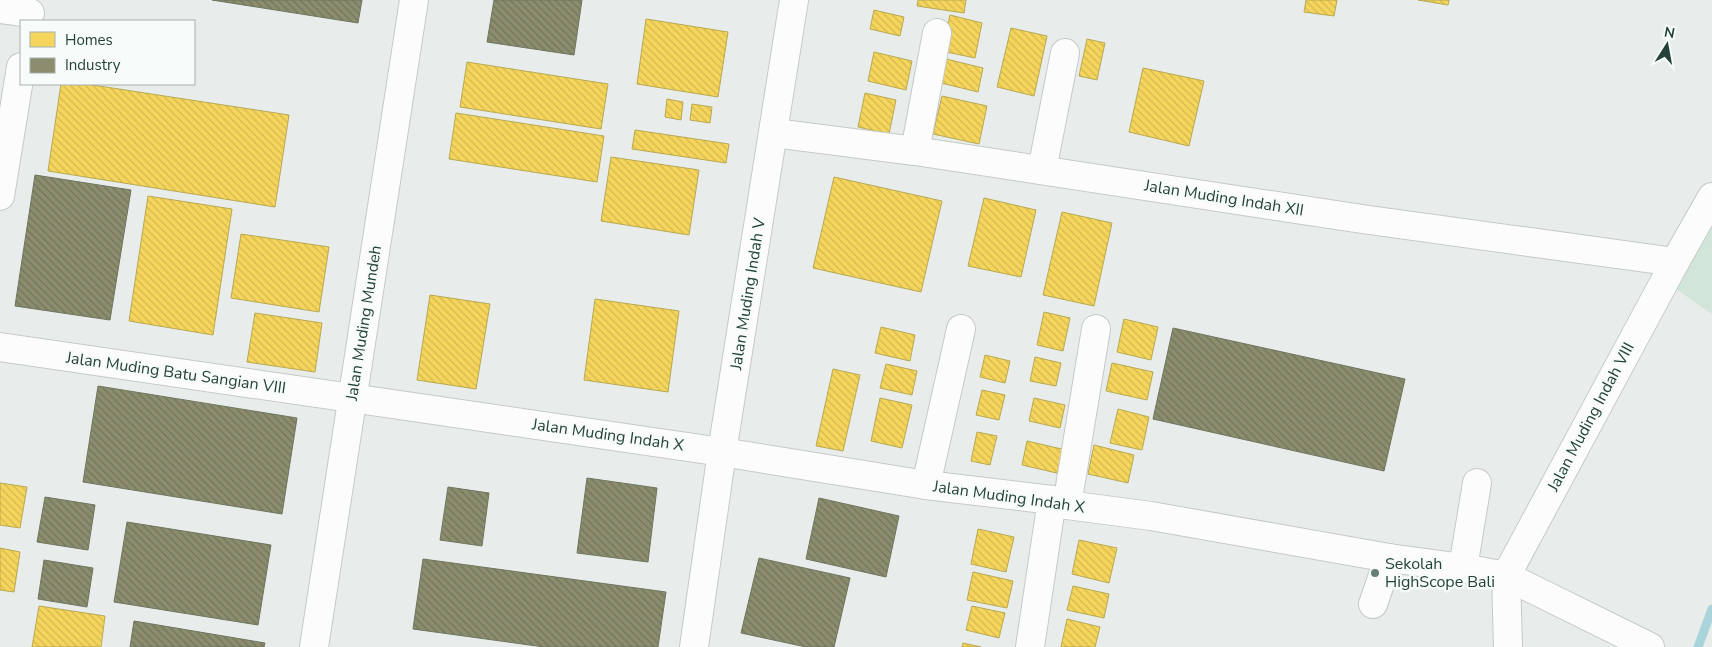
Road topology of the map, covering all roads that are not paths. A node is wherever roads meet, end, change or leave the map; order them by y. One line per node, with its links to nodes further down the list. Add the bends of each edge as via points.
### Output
1 (414, 0): 17 (street, Jalan Muding Mundeh)
2 (794, 0): 8 (street, Jalan Muding Indah V)
3 (0, 9): 4 (street)
4 (30, 12)
5 (938, 33): 9 (street)
6 (1065, 53): 10 (street)
7 (20, 73): 11 (street)
8 (774, 133): 9 (street, Jalan Muding Indah XII); 18 (street, Jalan Muding Indah V)
9 (916, 151): 10 (street, Jalan Muding Indah XII)
10 (1042, 170): 13 (street, Jalan Muding Indah XII)
11 (0, 196)
12 (1712, 197): 13 (street, Jalan Muding Indah VIII)
13 (1675, 262): 24 (street, Jalan Muding Indah VIII)
14 (961, 329): 20 (street)
15 (1096, 329): 21 (street)
16 (0, 347): 17 (street, Jalan Muding Batu Sangian VIII)
17 (351, 398): 18 (street, Jalan Muding Indah X); 26 (street, Jalan Muding Mundeh)
18 (722, 452): 20 (street, Jalan Muding Indah X); 27 (street, Jalan Muding Indah V)
19 (1477, 483): 23 (street)
20 (926, 485): 21 (street, Jalan Muding Indah X)
21 (1059, 503): 22 (street, Jalan Muding Indah X); 28 (street)
22 (1389, 558): 23 (street, Jalan Muding Indah X); 25 (street)
23 (1462, 568): 24 (street, Jalan Muding Indah X)
24 (1506, 576): 29 (street, Jalan Muding Indah VIII); 30 (street, Jalan Muding Indah X)
25 (1373, 604)
26 (314, 647)
27 (694, 647)
28 (1030, 647)
29 (1508, 647)
30 (1650, 647)

